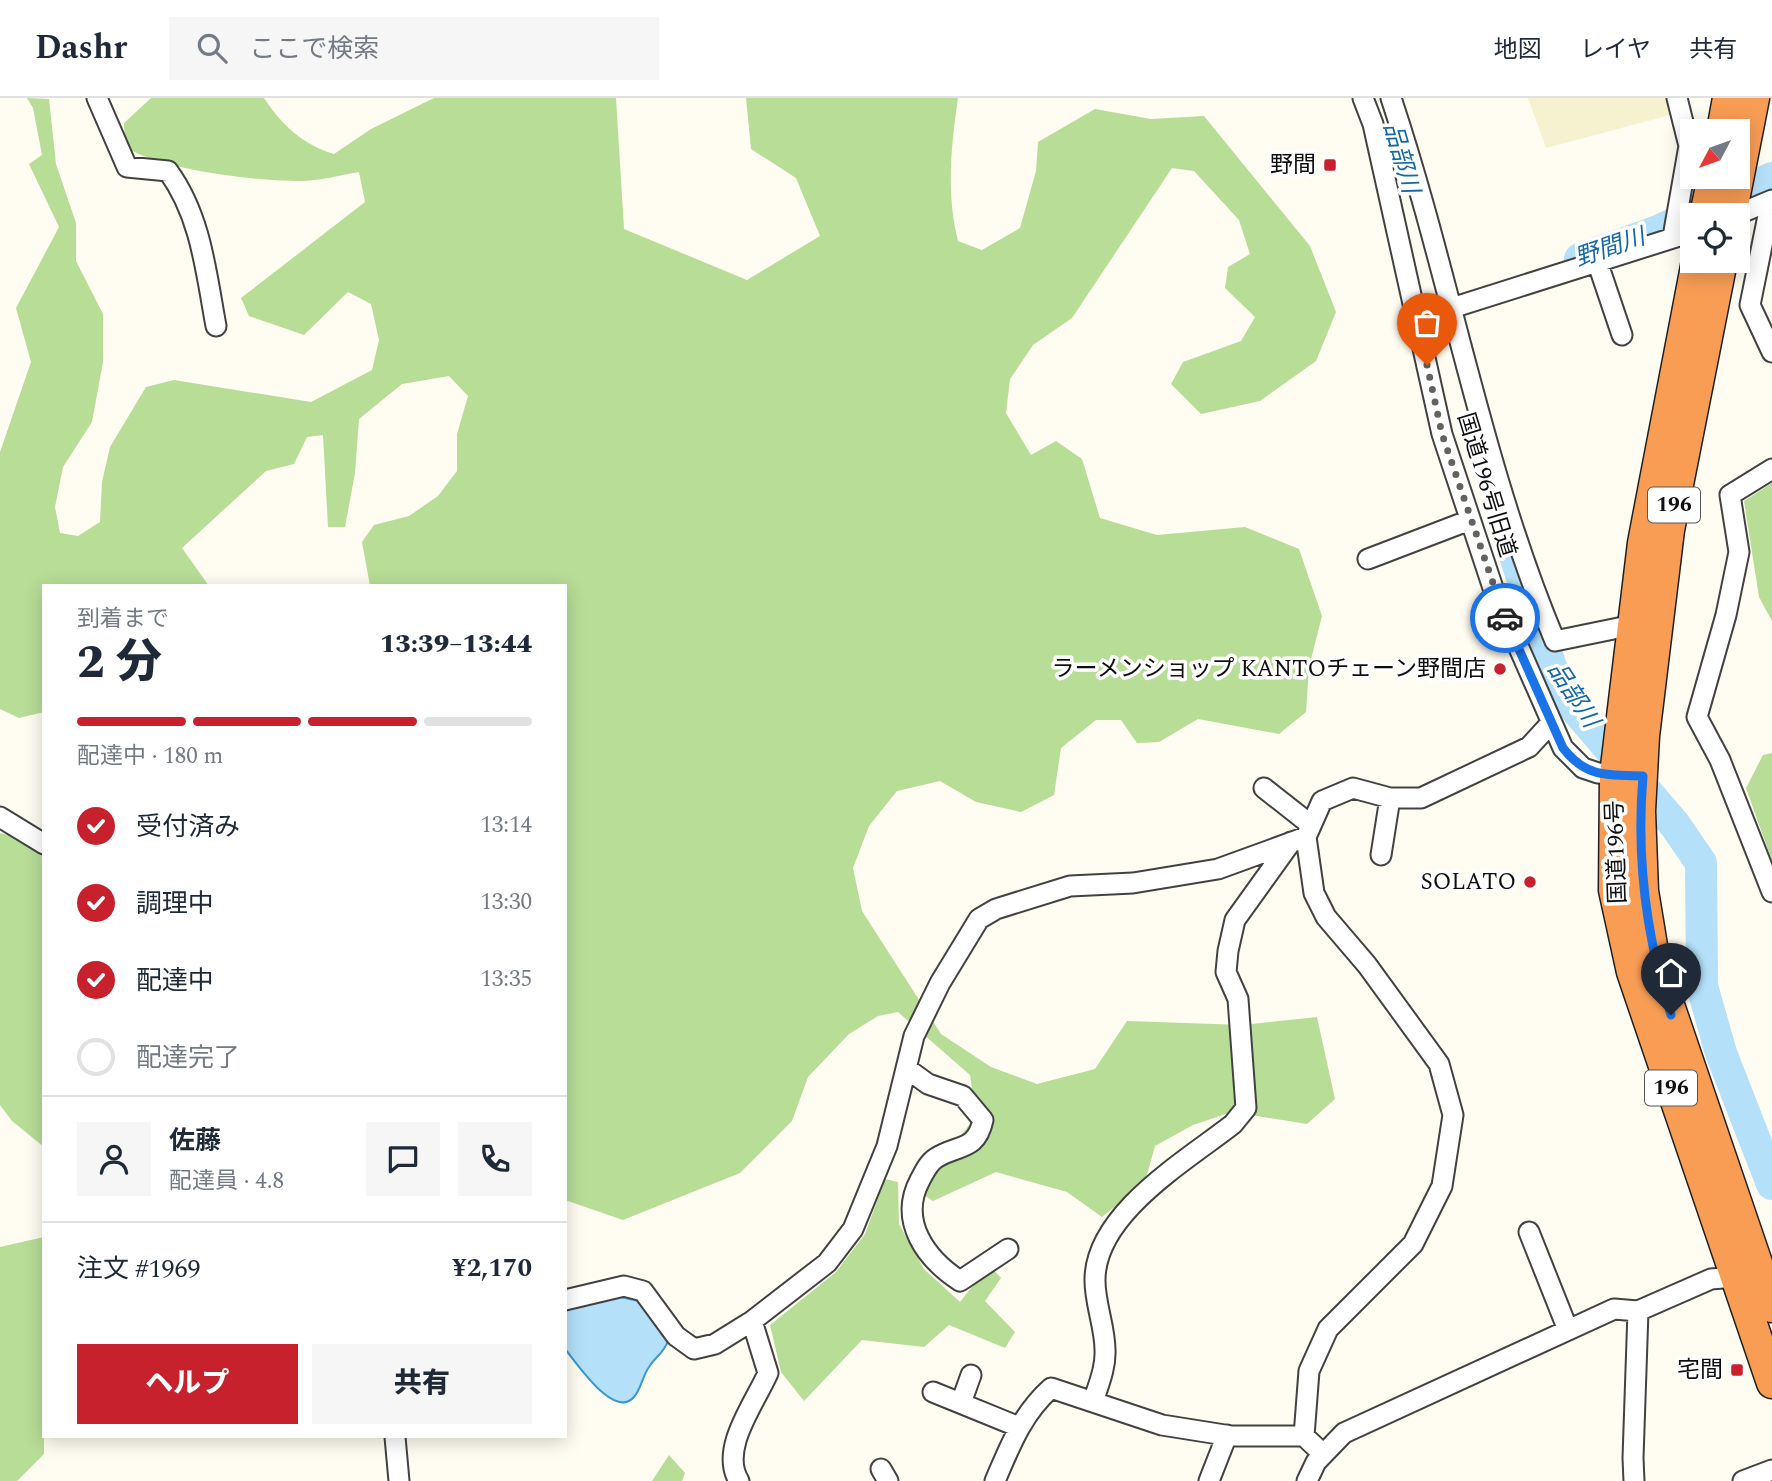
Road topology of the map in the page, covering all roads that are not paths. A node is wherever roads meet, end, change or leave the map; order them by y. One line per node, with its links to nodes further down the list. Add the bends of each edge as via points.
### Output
1 (97, 98): 17 (street, via 127,167 168,171 184,193 200,238)
2 (1363, 98): 16 (street, 国道196号旧道, via 1373,124)
3 (1391, 98): 15 (street, via 1435,241)
4 (1677, 98): 11 (street, via 1689,146)
5 (1728, 98): 7 (highway)
6 (1754, 98): 9 (highway)
7 (1724, 119)
8 (1772, 201): 9 (street); 19 (street, via 1750,305)
9 (1723, 202)
10 (1680, 235): 11 (street)
11 (1673, 237): 12 (street)
12 (1597, 261): 15 (street); 18 (street)
13 (1695, 273): 23 (highway, 国道196号 / 196, via 1643,543)
14 (1720, 273): 25 (highway, 国道196号 / 196)
15 (1450, 311): 16 (street); 23 (street, via 1511,523 1555,640)
16 (1417, 319): 21 (street, 国道196号旧道, via 1442,434)
17 (216, 326)
18 (1622, 335)
19 (1772, 352)
20 (1772, 469): 32 (street, via 1730,495 1739,552 1697,718 1720,760)
21 (1470, 520): 22 (street); 24 (street, 国道196号旧道, via 1494,591)
22 (1368, 559)
23 (1633, 625): 25 (highway, 国道196号 / 196, via 1620,730)
24 (1551, 723): 25 (street, 国道196号旧道, via 1572,760 1583,768); 27 (street, via 1529,747 1421,798)
25 (1625, 772): 36 (highway, 国道196号 / 196, via 1640,811 1643,891 1655,964); 36 (highway, 国道196号 / 196, via 1614,890 1632,972)
26 (1264, 788): 29 (street)
27 (1390, 798): 29 (street, via 1353,788 1322,801); 31 (street)
28 (0, 817): 30 (street)
29 (1303, 834): 33 (street, via 1218,869 1133,883 1070,886 996,909 979,919 914,1036); 45 (street, via 1235,920 1228,951 1226,972 1238,999 1246,1108 1233,1124 1134,1203 1106,1237 1095,1264 1105,1350); 49 (street, via 1314,893 1326,917 1439,1064 1453,1115 1442,1185 1413,1244 1328,1329 1308,1371)
30 (42, 843)
31 (1381, 855)
32 (1772, 892)
33 (906, 1068): 35 (street, via 928,1084 963,1096 984,1119 981,1133 958,1151 936,1158 917,1185 911,1222 922,1243 946,1272 960,1281); 40 (street, via 887,1146 853,1229 827,1263)
34 (1529, 1232): 41 (street)
35 (1008, 1249)
36 (1756, 1277): 38 (highway, 国道196号 / 196); 39 (street, via 1711,1279); 43 (highway, 国道196号 / 196)
37 (567, 1300): 40 (street, via 624,1286 643,1291 676,1336 694,1349 715,1344)
38 (1772, 1307)
39 (1638, 1311): 41 (street, via 1614,1309); 58 (street)
40 (752, 1321): 54 (street, via 768,1373 735,1448 733,1471)
41 (1568, 1330): 51 (street, via 1344,1433)
42 (971, 1375): 46 (street)
43 (1772, 1383)
44 (933, 1392): 46 (street)
45 (1093, 1402): 47 (street, via 1051,1388); 48 (street, via 1163,1426)
46 (961, 1403): 47 (street)
47 (1019, 1427): 55 (street)
48 (1227, 1435): 49 (street); 56 (street)
49 (1304, 1436): 51 (street)
50 (395, 1438): 53 (street)
51 (1323, 1454): 57 (street)
52 (1772, 1470): 59 (street)
53 (399, 1481)
54 (739, 1481)
55 (995, 1481)
56 (1209, 1481)
57 (1307, 1481)
58 (1634, 1481)
59 (1743, 1481)

